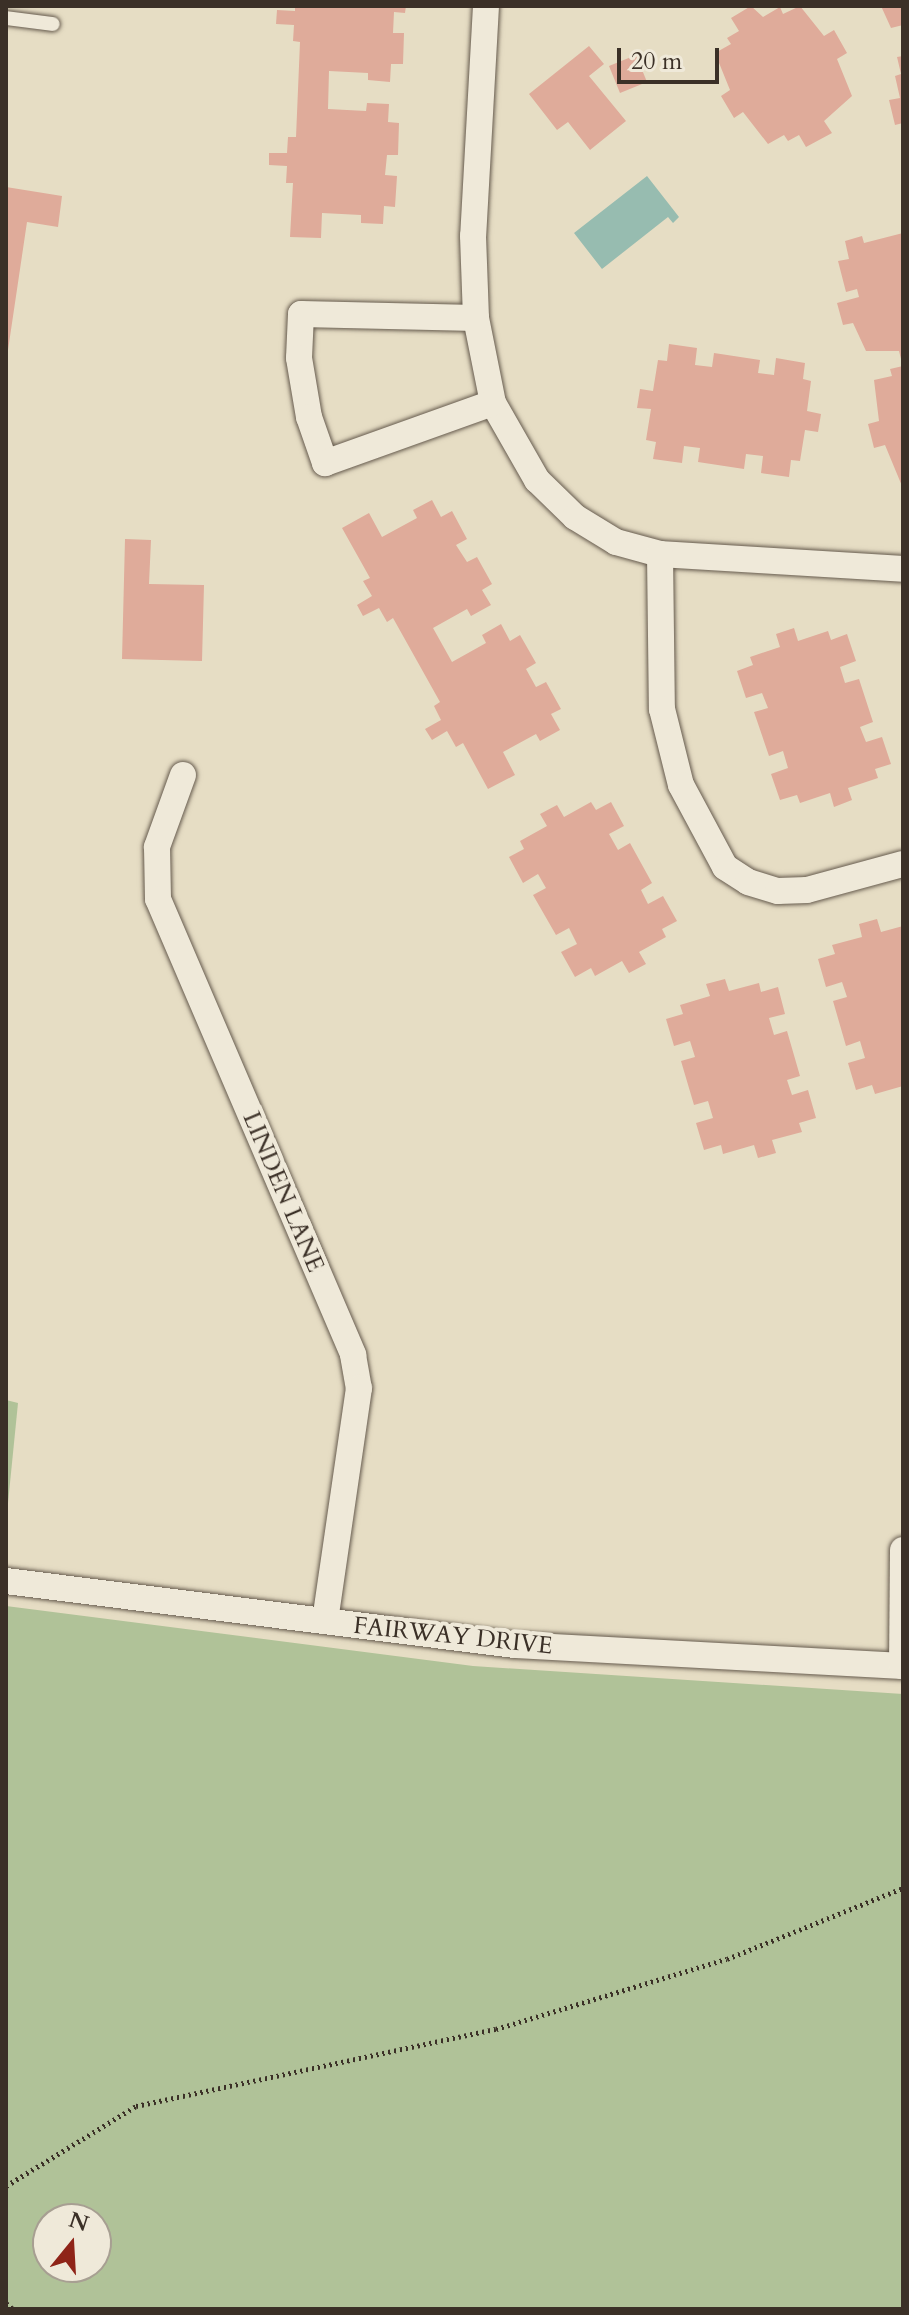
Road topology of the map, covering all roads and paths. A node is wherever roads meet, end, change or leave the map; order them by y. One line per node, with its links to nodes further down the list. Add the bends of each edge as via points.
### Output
1 (486, 6): 4 (street, via 473,236)
2 (6, 18): 3 (lane)
3 (53, 24)
4 (476, 318): 5 (street); 5 (street, via 301,314 299,358 309,417 325,463)
5 (493, 403): 6 (street, via 537,480 575,517 616,542)
6 (660, 554): 7 (street); 9 (street, via 662,709 681,785 725,867 748,882 778,891 807,890)
7 (903, 569)
8 (183, 775): 12 (street, LINDEN LANE, via 157,847 158,899 353,1355 359,1388)
9 (903, 864)
10 (903, 1550): 13 (street)
11 (6, 1581): 12 (street, FAIRWAY DRIVE)
12 (325, 1621): 13 (street, FAIRWAY DRIVE, via 515,1645)
13 (902, 1666)
14 (903, 1888): 15 (path, via 727,1959 496,2029 136,2106)
15 (6, 2186)
16 (6, 2303): 17 (path)
17 (13, 2309)

